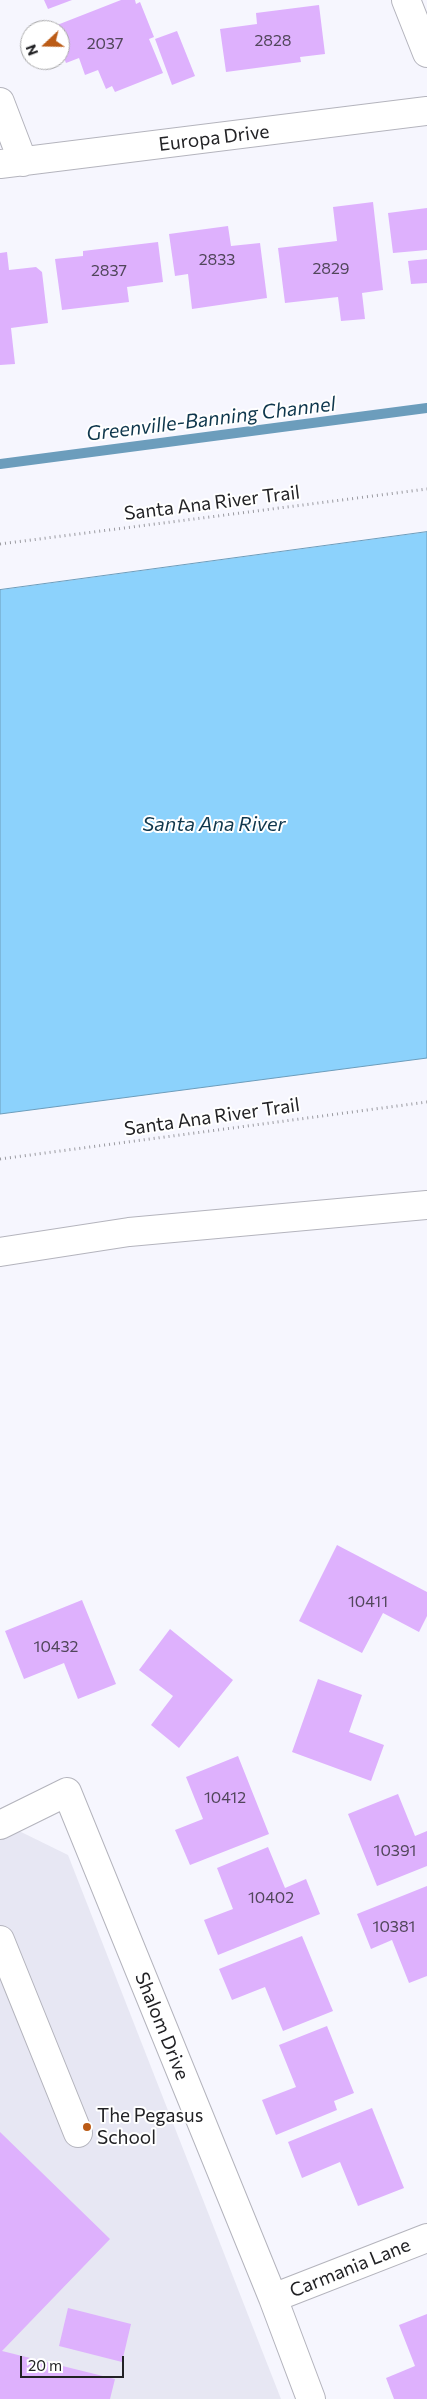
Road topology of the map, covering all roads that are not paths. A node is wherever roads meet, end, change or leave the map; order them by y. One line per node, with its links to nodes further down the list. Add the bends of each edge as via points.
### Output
1 (406, 0): 2 (street)
2 (427, 53)
3 (0, 102): 5 (street)
4 (427, 111): 5 (street, Europa Drive)
5 (11, 163)
6 (427, 1205): 7 (street, via 129,1232)
7 (0, 1252)
8 (0, 1825): 12 (street, Shalom Drive, via 67,1792)
9 (0, 1940): 10 (street)
10 (78, 2133)
11 (427, 2238): 12 (street, Carmania Lane)
12 (273, 2298): 13 (street, Shalom Drive)
13 (311, 2399)

